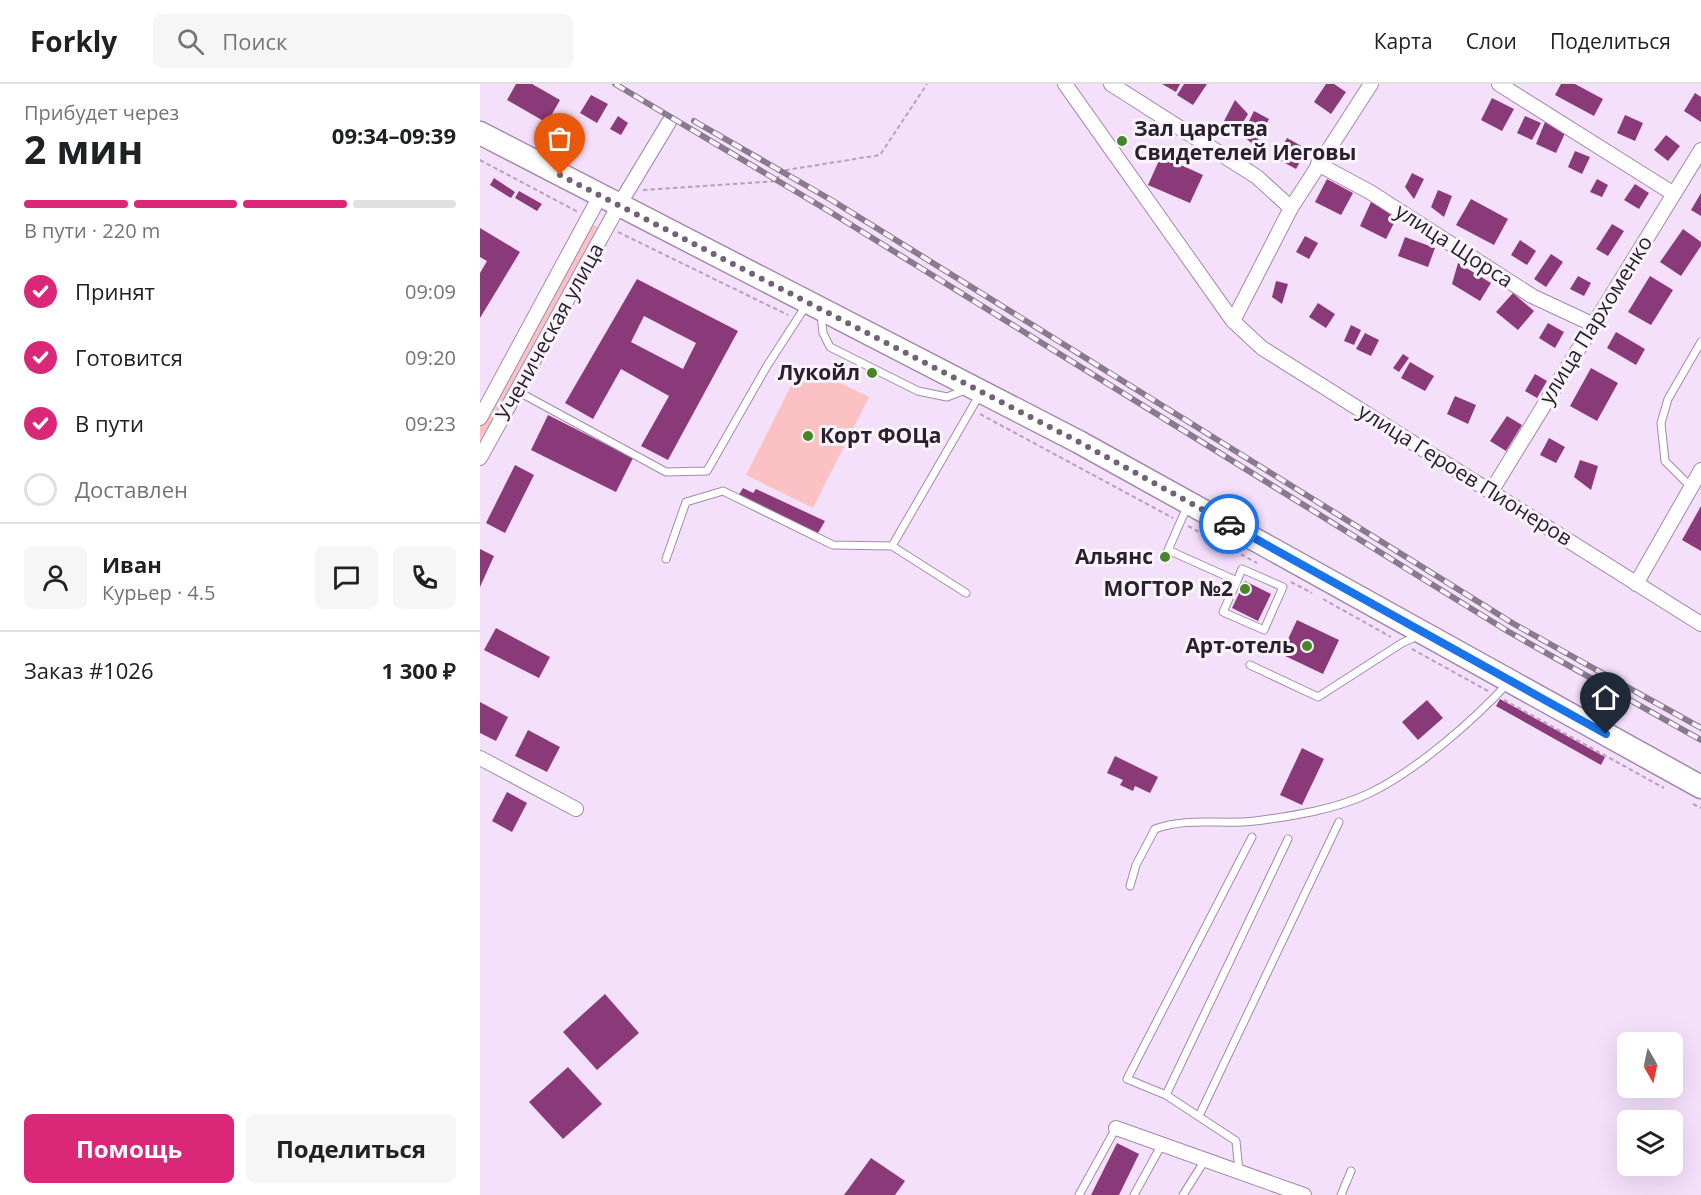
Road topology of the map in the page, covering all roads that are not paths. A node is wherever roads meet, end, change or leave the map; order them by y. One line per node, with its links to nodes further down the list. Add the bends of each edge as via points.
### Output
1 (1065, 84): 13 (street, улица Героев Пионеров)
2 (1111, 84): 11 (street, via 1257,177)
3 (1369, 84): 8 (street)
4 (1499, 84): 9 (street)
5 (669, 122): 10 (street)
6 (480, 133): 10 (main road)
7 (1701, 150): 9 (street, улица Пархоменко)
8 (1318, 164): 11 (street); 14 (street, улица Щорса, via 1370,192 1532,296)
9 (1674, 194): 14 (street, улица Пархоменко)
10 (616, 203): 12 (main road); 16 (street, Ученическая улица); 18 (street, Ученическая улица, via 588,217)
11 (1291, 208): 13 (street)
12 (808, 311): 16 (lane, via 766,366 707,471 666,472); 17 (main road)
13 (1233, 321): 22 (street, улица Героев Пионеров, via 1262,348 1302,376)
14 (1592, 324): 22 (street, улица Пархоменко)
15 (1701, 342): 21 (lane, via 1668,399 1661,423 1665,460)
16 (517, 391): 19 (street, Ученическая улица)
17 (975, 396): 23 (main road); 24 (lane)
18 (482, 408)
19 (480, 458)
20 (1701, 470): 21 (street)
21 (1690, 487): 27 (street)
22 (1492, 490): 27 (street, улица Героев Пионеров)
23 (1185, 512): 26 (lane, via 1168,550); 30 (main road)
24 (892, 546): 25 (lane, via 833,545 723,491 686,502); 28 (lane)
25 (666, 559)
26 (1237, 581): 26 (lane, via 1242,569 1283,587 1264,630 1223,612)
27 (1636, 584): 29 (street, улица Героев Пионеров)
28 (966, 593)
29 (1701, 624)
30 (1425, 633): 31 (lane, via 1318,697); 32 (main road)
31 (1250, 665)
32 (1503, 688): 34 (main road); 39 (lane, via 1482,712 1427,756 1369,794 1303,815 1248,822 1174,822 1155,829)
33 (480, 758): 35 (street)
34 (1696, 795)
35 (576, 809)
36 (1339, 822): 41 (lane)
37 (1252, 837): 40 (lane, via 1127,1080)
38 (1288, 840): 40 (lane)
39 (1130, 886)
40 (1166, 1095): 41 (lane)
41 (1199, 1116): 46 (lane, via 1236,1141)
42 (1116, 1128): 43 (street); 47 (lane)
43 (1162, 1144): 44 (street); 48 (lane)
44 (1206, 1160): 46 (street); 49 (lane)
45 (1351, 1171): 51 (lane)
46 (1239, 1172): 50 (street)
47 (1079, 1195)
48 (1134, 1195)
49 (1183, 1195)
50 (1304, 1195)
51 (1341, 1195)

